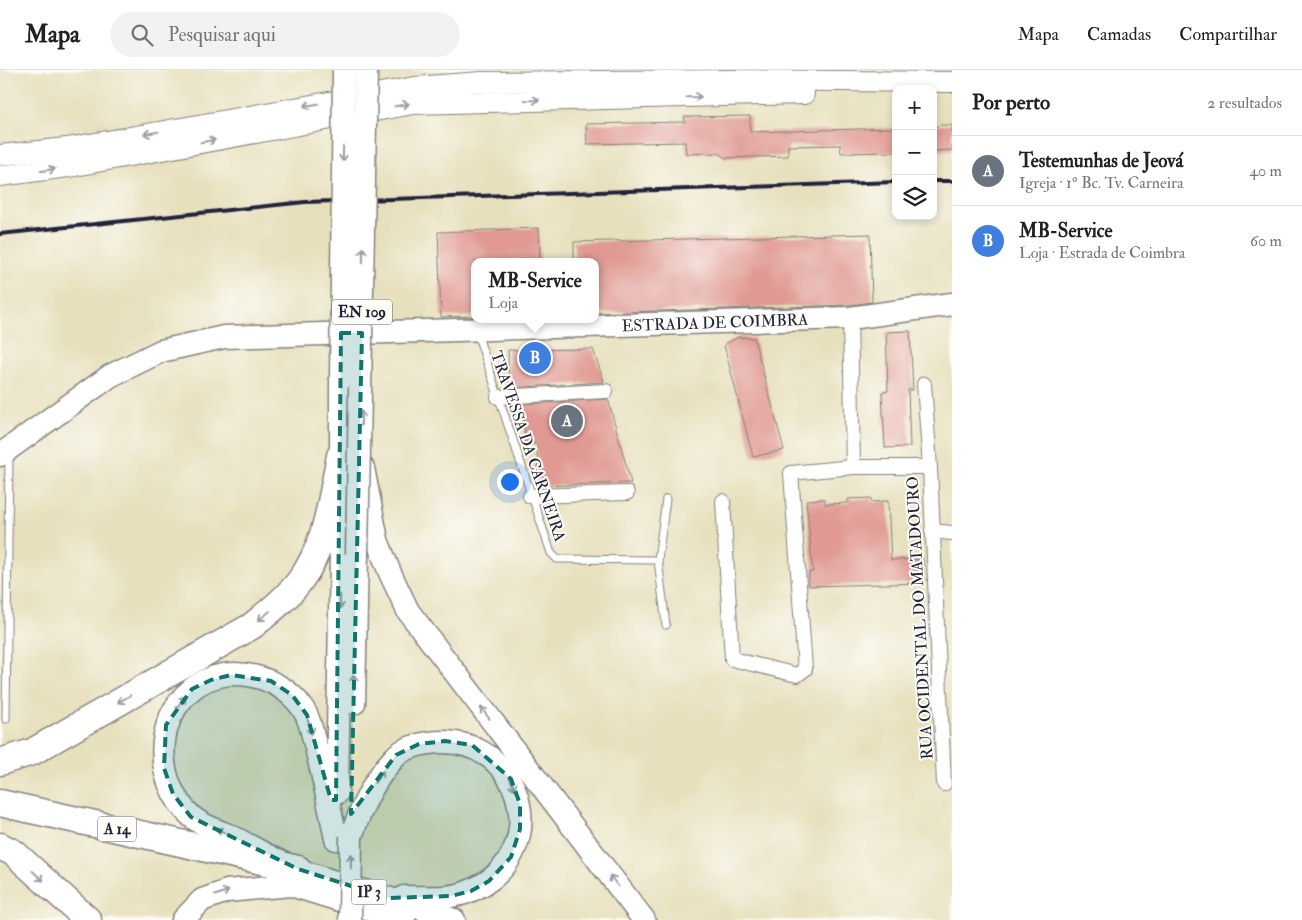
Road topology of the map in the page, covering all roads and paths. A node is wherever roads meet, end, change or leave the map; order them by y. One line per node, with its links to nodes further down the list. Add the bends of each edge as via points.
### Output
1 (344, 70): 17 (main road, EN 109, one-way to 17, bridge)
2 (366, 70): 17 (main road, EN 109, one-way to 2, bridge)
3 (952, 82): 4 (main road, via 741,80)
4 (482, 91): 7 (main road, one-way to 7); 8 (main road, one-way to 8, via 415,87 67,148); 9 (main road, one-way to 4, via 75,166)
5 (937, 91): 6 (main road)
6 (952, 91)
7 (892, 92)
8 (0, 155)
9 (0, 176)
10 (952, 304): 11 (main road, ESTRADA DE COIMBRA)
11 (850, 318): 12 (main road, ESTRADA DE COIMBRA); 19 (street)
12 (476, 329): 15 (lane, TRAVESSA DA CARNEIRA); 16 (main road, ESTRADA DE COIMBRA, via 224,337 161,351 110,376)
13 (924, 384): 18 (street)
14 (606, 391): 15 (street)
15 (498, 397): 21 (lane, TRAVESSA DA CARNEIRA)
16 (4, 452): 28 (lane)
17 (350, 454): 29 (highway, one-way to 29, via 313,560 299,582 275,608 252,626 32,752); 33 (main road, EN 109, bridge); 43 (main road, one-way to 17, bridge, via 408,611 377,540)
18 (930, 466): 19 (street, RUA OCIDENTAL DO MATADOURO); 24 (street, RUA OCIDENTAL DO MATADOURO)
19 (853, 467): 23 (street, RUA OCIDENTAL DO MATADOURO, via 791,473 805,669 797,675 732,659)
20 (627, 493): 21 (street)
21 (530, 496): 26 (lane, TRAVESSA DA CARNEIRA, via 551,553 557,559)
22 (666, 499): 26 (lane)
23 (723, 501)
24 (932, 531): 25 (street); 30 (street, RUA OCIDENTAL DO MATADOURO)
25 (952, 533)
26 (658, 560): 27 (lane)
27 (666, 625)
28 (6, 719)
29 (0, 762)
30 (944, 784)
31 (0, 803): 35 (highway, A 14)
32 (0, 818): 35 (highway, A 14)
33 (343, 838): 35 (main road, one-way to 33, via 192,817 173,794 164,768 166,725 192,689 231,675 251,675 271,681 292,695 307,715); 36 (main road, one-way to 36, via 368,792 396,755 419,744 445,741 472,745 494,760 511,779 520,804 520,829 512,857 489,882 451,896); 39 (main road, EN 109); 40 (main road, EN 109, one-way to 33, bridge)
34 (0, 846): 37 (highway, one-way to 37, via 14,854)
35 (295, 877): 36 (main road, IP 3); 38 (main road, one-way to 35, via 202,900 227,890); 41 (main road, IP 3)
36 (389, 898): 42 (main road, IP 3)
37 (88, 920)
38 (183, 920)
39 (334, 920)
40 (350, 920)
41 (404, 920)
42 (454, 920)
43 (644, 920)

